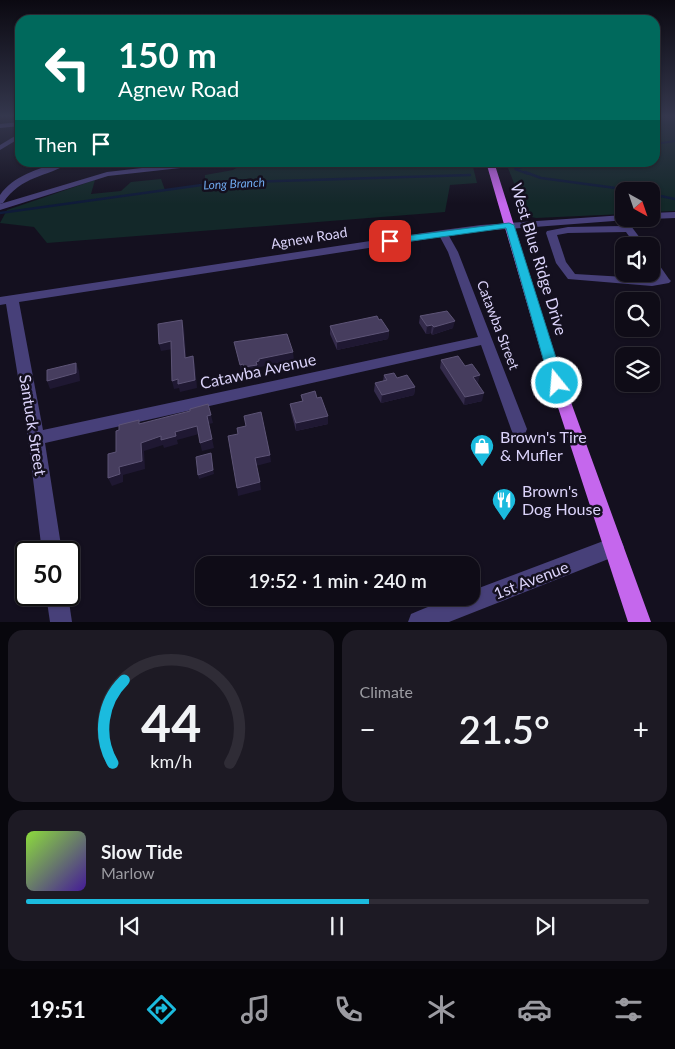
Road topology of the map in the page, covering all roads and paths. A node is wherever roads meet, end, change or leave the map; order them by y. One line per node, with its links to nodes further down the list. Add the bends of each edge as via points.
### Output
1 (56, 167): 4 (street, via 20,182 6,192)
2 (169, 167): 5 (street, via 107,174)
3 (492, 167): 9 (main road, West Blue Ridge Drive)
4 (0, 202)
5 (0, 207)
6 (675, 215): 7 (street)
7 (660, 216)
8 (615, 218): 9 (street, Agnew Road)
9 (509, 225): 11 (street, Agnew Road); 23 (main road, West Blue Ridge Drive, via 557,383)
10 (629, 229): 12 (street); 14 (street, via 550,233 562,263 572,277)
11 (443, 233): 18 (street, Agnew Road); 19 (street, Catawba Street)
12 (635, 237)
13 (660, 274): 17 (street, via 665,281)
14 (615, 280)
15 (639, 282): 16 (street)
16 (658, 282)
17 (660, 282)
18 (7, 300): 21 (street, Santuck Street, via 12,303)
19 (486, 340): 20 (street, Catawba Street); 21 (street, Catawba Avenue)
20 (520, 429)
21 (36, 438): 22 (street, Santuck Street)
22 (50, 541)
23 (614, 547): 26 (street, 1st Avenue); 27 (main road, West Blue Ridge Drive)
24 (59, 606): 25 (street)
25 (61, 622)
26 (419, 622)
27 (640, 622)

